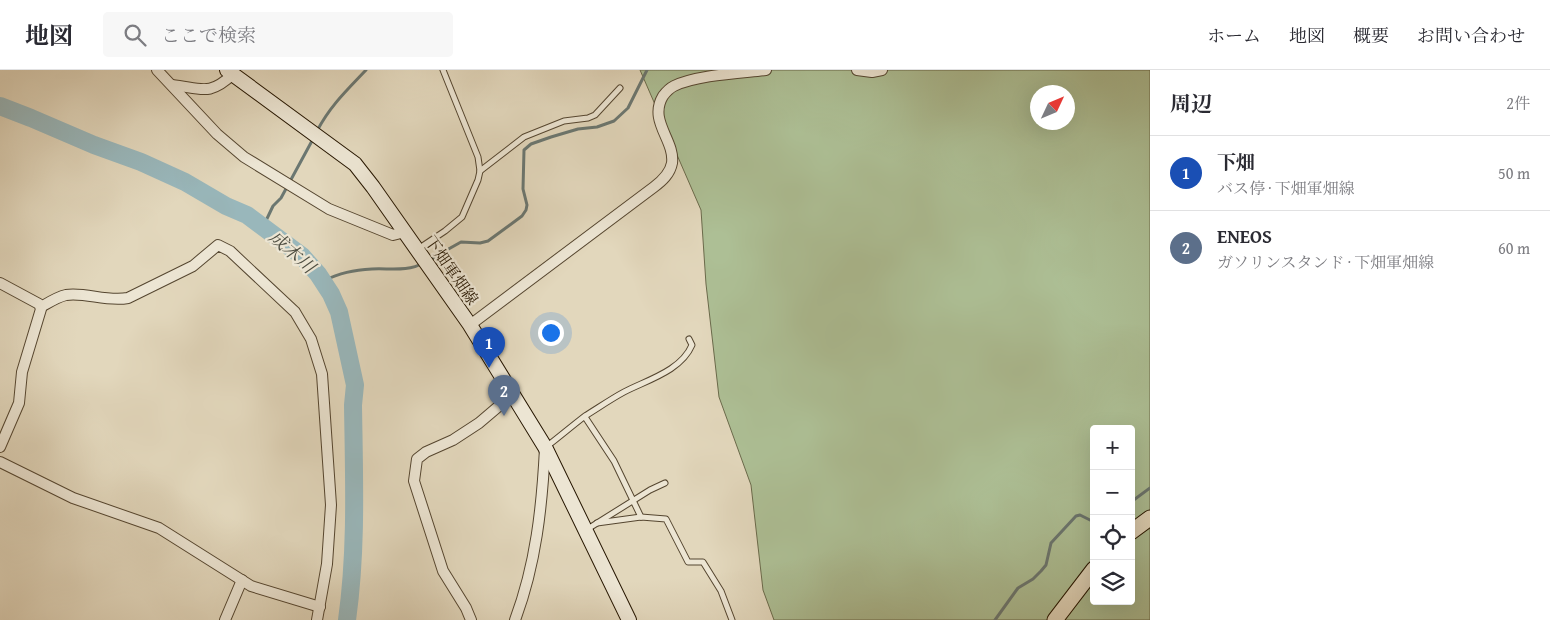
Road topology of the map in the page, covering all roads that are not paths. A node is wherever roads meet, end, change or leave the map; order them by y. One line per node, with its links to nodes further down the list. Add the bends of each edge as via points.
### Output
1 (157, 70): 7 (street)
2 (443, 70): 9 (lane, via 478,157)
3 (766, 70): 14 (street, via 697,79 667,91 659,106 659,119 672,156 669,173)
4 (857, 70): 5 (street)
5 (882, 70)
6 (230, 72): 7 (street, via 226,81 214,89); 10 (main road, 下畑軍畑線, via 355,164)
7 (172, 85): 10 (street, via 216,134 250,162 329,210 393,235)
8 (620, 88): 9 (lane, via 595,115 524,137)
9 (480, 171): 11 (lane, via 462,217)
10 (405, 232): 11 (main road, 下畑軍畑線)
11 (417, 250): 14 (main road, 下畑軍畑線)
12 (0, 284): 13 (street)
13 (41, 307): 18 (street, via 22,372 19,403); 29 (street, via 66,295 117,300 128,298 193,266 218,245 230,251 295,312 311,339 322,374 325,403 331,505)
14 (470, 325): 16 (main road, 下畑軍畑線)
15 (689, 339): 17 (lane, via 692,345 682,361)
16 (513, 394): 19 (main road, 下畑軍畑線); 32 (street, via 479,423 417,459 414,481 442,571)
17 (585, 417): 19 (lane); 22 (lane, via 614,461)
18 (0, 447)
19 (545, 447): 25 (main road, 下畑軍畑線); 33 (street, via 532,566)
20 (0, 462): 28 (street, via 74,498 159,528)
21 (665, 483): 22 (lane)
22 (633, 501): 23 (lane); 25 (lane)
23 (641, 517): 25 (lane); 35 (lane, via 666,519 688,562 703,562 721,591)
24 (1150, 518): 26 (main road)
25 (592, 527): 34 (main road, 下畑軍畑線)
26 (1135, 529)
27 (1090, 574): 36 (main road)
28 (242, 580): 29 (street); 30 (street)
29 (320, 607): 31 (street)
30 (225, 620)
31 (317, 620)
32 (471, 620)
33 (515, 620)
34 (628, 620)
35 (732, 620)
36 (1055, 620)

